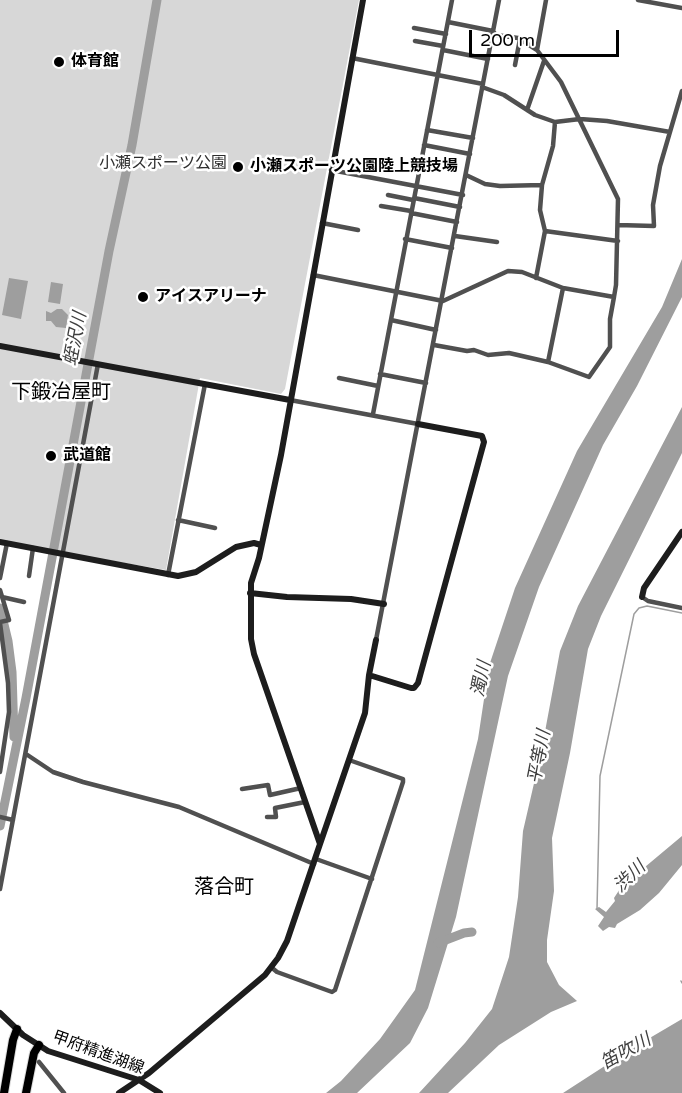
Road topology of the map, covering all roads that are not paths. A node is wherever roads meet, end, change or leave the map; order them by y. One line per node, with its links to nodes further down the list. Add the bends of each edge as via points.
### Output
1 (363, 0): 15 (street)
2 (452, 0): 7 (street)
3 (499, 0): 9 (street)
4 (546, 0): 14 (street)
5 (638, 0): 6 (street)
6 (682, 8)
7 (448, 22): 9 (street); 10 (street)
8 (414, 28): 10 (street)
9 (493, 31): 11 (street); 16 (street)
10 (446, 34): 13 (street)
11 (519, 39): 14 (street); 18 (street)
12 (415, 41): 13 (street)
13 (443, 48): 16 (street); 19 (street)
14 (537, 50): 17 (street)
15 (352, 58): 19 (street); 30 (street)
16 (488, 58): 20 (street)
17 (544, 61): 22 (street); 23 (street, via 561,82)
18 (514, 64)
19 (438, 75): 20 (street); 25 (street)
20 (483, 85): 22 (street); 27 (street)
21 (682, 91): 26 (street)
22 (527, 110): 24 (street)
23 (580, 119): 24 (street); 26 (street); 42 (street, via 618,199)
24 (555, 122): 32 (street)
25 (427, 130): 27 (street); 28 (street)
26 (670, 132): 42 (street, via 653,206 654,226)
27 (473, 138): 29 (street)
28 (424, 145): 29 (street); 33 (street)
29 (470, 154): 31 (street)
30 (331, 170): 33 (street); 41 (street)
31 (466, 175): 32 (street, via 485,184); 35 (street)
32 (542, 185): 44 (street, via 540,210)
33 (416, 186): 35 (street); 36 (street)
34 (388, 195): 36 (street)
35 (463, 195): 38 (street)
36 (414, 199): 38 (street); 39 (street)
37 (381, 206): 39 (street)
38 (460, 207): 40 (street)
39 (411, 212): 40 (street); 46 (street)
40 (457, 222): 45 (street)
41 (322, 223): 43 (street); 50 (street)
42 (618, 225): 48 (street)
43 (358, 230)
44 (545, 231): 48 (street); 51 (street)
45 (455, 236): 47 (street); 49 (street)
46 (405, 239): 49 (street); 53 (street)
47 (497, 242)
48 (618, 242): 54 (street)
49 (452, 248): 55 (street)
50 (313, 275): 53 (street); 67 (street)
51 (536, 278): 52 (street); 55 (street, via 508,271)
52 (563, 288): 54 (street); 60 (street)
53 (396, 292): 55 (street); 56 (street)
54 (614, 297): 60 (street, via 610,347 589,377)
55 (443, 301): 57 (street)
56 (391, 320): 57 (street); 62 (street)
57 (436, 330): 58 (street)
58 (434, 345): 60 (street, via 488,355 509,353); 64 (street)
59 (0, 346): 61 (street)
60 (548, 362)
61 (96, 364): 65 (street); 76 (street)
62 (380, 374): 64 (street); 66 (street)
63 (339, 378): 66 (street)
64 (426, 383): 69 (street)
65 (205, 384): 67 (street); 70 (street)
66 (378, 386): 68 (street)
67 (290, 400): 68 (street); 74 (street)
68 (373, 414): 69 (street)
69 (418, 424): 85 (street); 89 (street, via 482,436 484,442 418,683 414,688)
70 (178, 520): 71 (street); 77 (street)
71 (215, 528)
72 (682, 532): 83 (street, via 644,588)
73 (4, 543): 75 (street); 79 (street)
74 (261, 545): 77 (street, via 236,547 190,575); 81 (street)
75 (33, 548): 76 (street); 78 (street)
76 (60, 553): 77 (street); 90 (street)
77 (168, 575)
78 (29, 576)
79 (0, 578)
80 (0, 590): 82 (street)
81 (250, 593): 85 (street); 93 (street, via 254,654)
82 (2, 597): 84 (street); 87 (street, via 9,620)
83 (642, 597): 86 (street, via 648,602)
84 (24, 602)
85 (384, 604): 88 (street)
86 (682, 608)
87 (0, 623): 92 (street, via 9,712)
88 (376, 640): 89 (street)
89 (369, 675): 91 (street, via 365,713)
90 (26, 754): 98 (street); 100 (street, via 53,771 179,807)
91 (349, 760): 99 (street); 101 (street, via 403,779)
92 (0, 772)
93 (301, 788): 94 (street, via 270,795 268,785); 95 (street)
94 (242, 789)
95 (305, 802): 97 (street, via 275,808 276,817); 99 (street)
96 (0, 817): 98 (street)
97 (267, 817)
98 (11, 819): 102 (street)
99 (320, 844): 100 (street)
100 (315, 861): 101 (street); 103 (street, via 287,941)
101 (372, 879): 103 (street, via 335,990)
102 (0, 889)
103 (271, 968): 108 (street)
104 (0, 1013): 105 (street, 甲府精進湖線)
105 (17, 1029): 106 (street, 甲府精進湖線); 109 (highway)
106 (39, 1045): 108 (street, 甲府精進湖線); 110 (highway)
107 (39, 1062): 111 (street)
108 (139, 1080): 112 (street); 113 (street, 甲府精進湖線)
109 (5, 1091)
110 (26, 1093)
111 (64, 1093)
112 (119, 1093)
113 (160, 1093)

